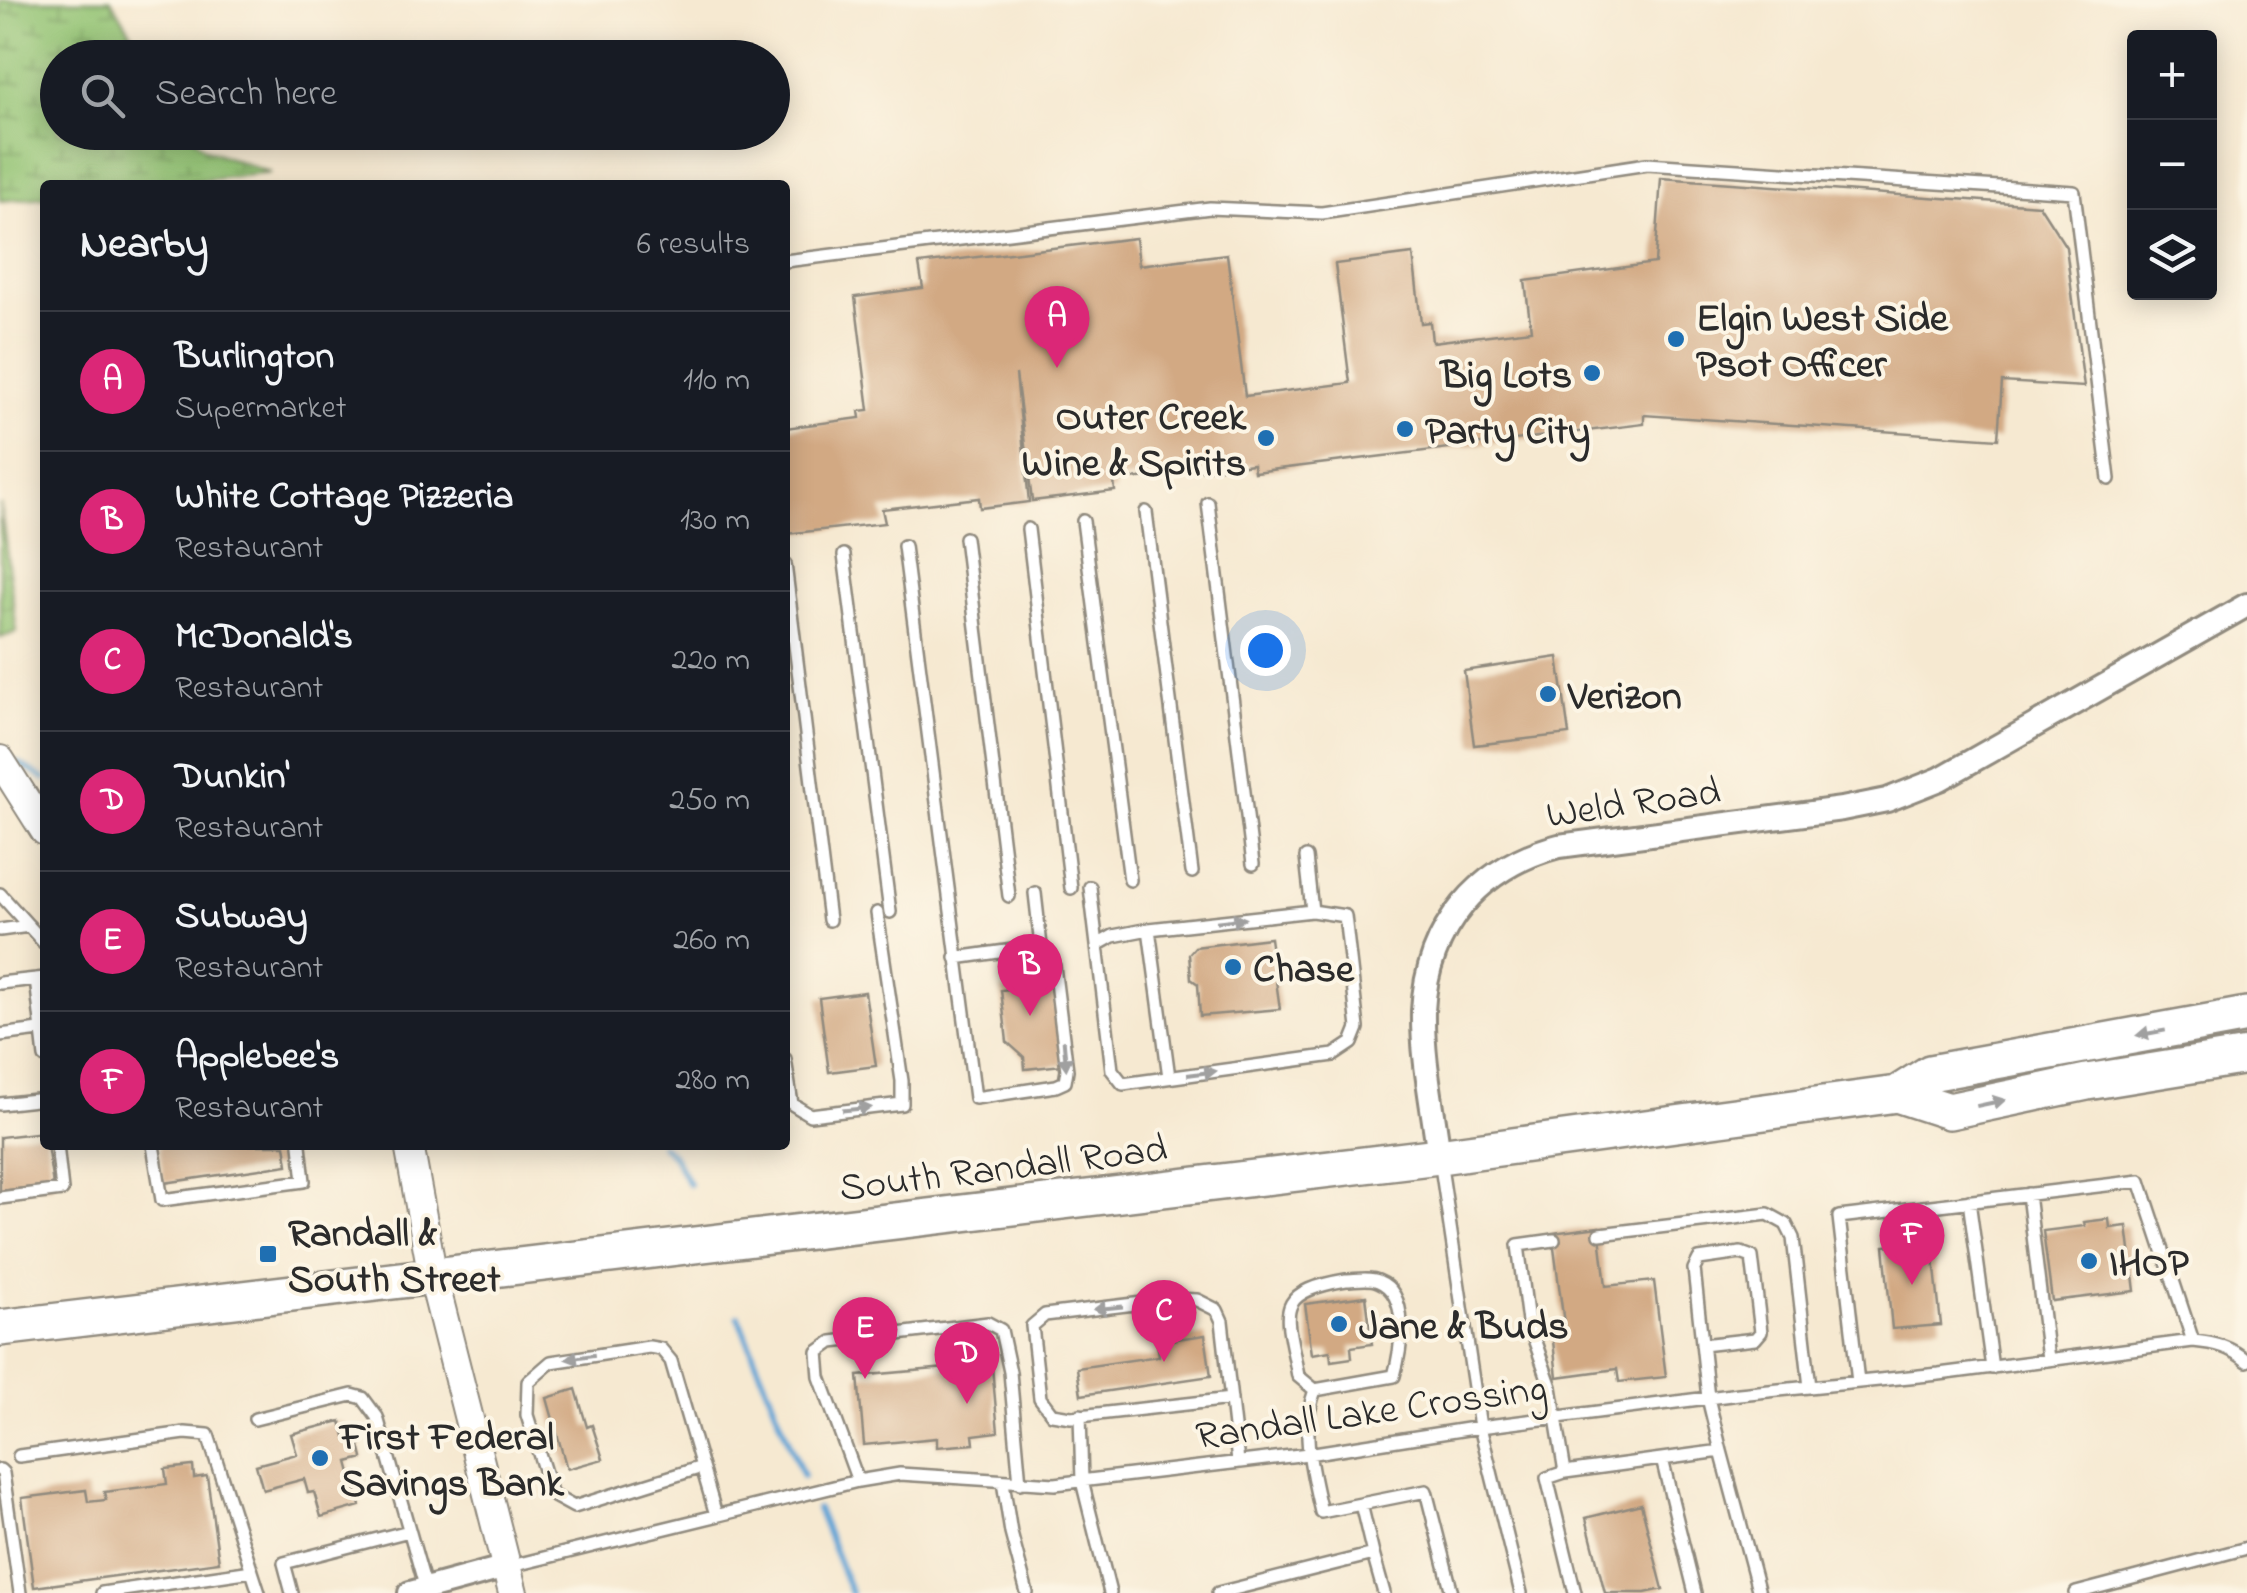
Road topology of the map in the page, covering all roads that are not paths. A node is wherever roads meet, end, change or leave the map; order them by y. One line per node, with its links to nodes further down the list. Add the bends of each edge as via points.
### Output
1 (790, 259): 2 (lane, via 1210,208 1322,213 1647,164 2074,192)
2 (2109, 479)
3 (1208, 503): 15 (lane)
4 (1146, 512): 16 (lane)
5 (1083, 521): 17 (lane)
6 (1028, 529): 19 (lane)
7 (965, 538): 22 (lane)
8 (904, 546): 31 (lane)
9 (844, 555): 39 (lane, one-way to 9, via 792,1104 810,1114 902,1104)
10 (2247, 604): 47 (street, Weld Road, via 1913,791 1842,809 1559,846 1505,866 1456,912 1428,979 1424,1032)
11 (790, 605): 24 (lane)
12 (0, 760): 13 (street)
13 (40, 823)
14 (1306, 857): 23 (lane)
15 (1253, 864)
16 (1192, 872)
17 (1130, 880)
18 (1090, 887): 29 (lane)
19 (1071, 888)
20 (1035, 893): 30 (lane)
21 (0, 894): 25 (lane)
22 (1008, 896)
23 (1312, 910): 27 (lane, one-way to 23); 38 (lane, one-way to 23, via 1334,1055 1352,1042 1358,1028 1345,916)
24 (828, 920)
25 (29, 926): 26 (lane); 28 (lane)
26 (0, 930)
27 (1149, 930): 29 (lane); 38 (lane)
28 (40, 938)
29 (1097, 945): 38 (lane, via 1112,1070 1123,1084)
30 (1040, 946): 31 (lane); 31 (lane, one-way to 31, via 1054,966 1064,1082 975,1098)
31 (956, 958)
32 (40, 978): 33 (lane); 35 (lane)
33 (0, 982)
34 (2247, 1015): 40 (main road, South Randall Road, one-way to 40, via 1930,1074)
35 (40, 1030): 36 (lane)
36 (0, 1035)
37 (2247, 1056): 40 (main road, South Randall Road, one-way to 37, via 1950,1112)
38 (1170, 1077)
39 (790, 1092)
40 (1897, 1094): 47 (main road, South Randall Road)
41 (40, 1100): 42 (lane)
42 (0, 1104)
43 (58, 1150): 49 (lane, via 62,1190)
44 (154, 1150): 45 (lane, via 162,1200 304,1181)
45 (301, 1150)
46 (410, 1150): 53 (street)
47 (1439, 1156): 53 (main road, South Randall Road); 68 (lane, Weld Road)
48 (2028, 1194): 50 (lane); 55 (lane, via 2140,1181); 57 (lane)
49 (0, 1198)
50 (1970, 1201): 59 (lane); 60 (lane, via 1839,1217)
51 (1600, 1234): 61 (lane, via 1768,1214 1786,1224)
52 (1554, 1240): 66 (lane, via 1518,1245 1528,1322 1551,1387)
53 (433, 1277): 54 (main road, South Randall Road); 87 (street)
54 (0, 1328)
55 (2194, 1341): 57 (lane, Randall Lake Crossing); 58 (lane, Randall Lake Crossing, via 2235,1350)
56 (1702, 1346): 56 (lane, via 1694,1268 1699,1260 1741,1252 1752,1257 1761,1332 1755,1339); 63 (lane)
57 (2048, 1359): 59 (lane, Randall Lake Crossing)
58 (2247, 1361)
59 (1992, 1368): 60 (lane, Randall Lake Crossing)
60 (1858, 1382): 61 (lane, Randall Lake Crossing)
61 (1810, 1387): 63 (lane, Randall Lake Crossing)
62 (1315, 1390): 62 (lane, via 1298,1376 1288,1316 1294,1298 1309,1286 1377,1280 1394,1294 1404,1340 1394,1376); 70 (lane, via 1308,1407)
63 (1708, 1398): 66 (lane, Randall Lake Crossing); 69 (lane)
64 (1231, 1399): 65 (lane); 65 (lane, one-way to 65, via 1222,1321 1217,1310 1197,1300 1045,1315 1032,1326 1040,1398 1052,1414); 73 (lane)
65 (1080, 1416): 78 (lane)
66 (1554, 1418): 68 (lane, Randall Lake Crossing); 76 (lane)
67 (256, 1419): 83 (lane, via 352,1395 363,1398 376,1417)
68 (1480, 1427): 70 (lane, Randall Lake Crossing); 98 (lane, Weld Road)
69 (1721, 1452): 72 (lane); 101 (lane)
70 (1308, 1454): 73 (lane, Randall Lake Crossing); 81 (lane, via 1321,1512)
71 (19, 1456): 86 (lane, via 208,1435)
72 (1662, 1459): 76 (lane); 100 (lane)
73 (1238, 1462): 78 (lane, Randall Lake Crossing)
74 (702, 1466): 74 (lane, one-way to 74, via 671,1361 661,1349 550,1362 528,1382 527,1415 552,1496 574,1507); 82 (lane)
75 (0, 1470): 89 (lane)
76 (1565, 1472): 99 (lane, via 1546,1478)
77 (858, 1481): 79 (lane, Randall Lake Crossing, via 900,1474); 80 (lane, via 820,1377 818,1352 832,1342 988,1323 1001,1330 1010,1372); 82 (lane, Randall Lake Crossing)
78 (1082, 1481): 80 (lane, Randall Lake Crossing); 94 (lane)
79 (1003, 1482): 80 (lane, Randall Lake Crossing); 93 (lane)
80 (1020, 1483)
81 (1362, 1504): 85 (lane); 97 (lane, via 1426,1492)
82 (716, 1516): 87 (lane, Randall Lake Crossing)
83 (409, 1531): 88 (lane); 92 (lane, via 284,1562)
84 (2247, 1548): 102 (lane)
85 (1373, 1554): 95 (lane); 96 (lane)
86 (252, 1571): 90 (lane); 91 (lane)
87 (510, 1580): 88 (street)
88 (418, 1591)
89 (20, 1593)
90 (102, 1593)
91 (259, 1593)
92 (292, 1593)
93 (1027, 1593)
94 (1110, 1593)
95 (1218, 1593)
96 (1384, 1593)
97 (1452, 1593)
98 (1521, 1593)
99 (1575, 1593)
100 (1695, 1593)
101 (1760, 1593)
102 (2076, 1593)

